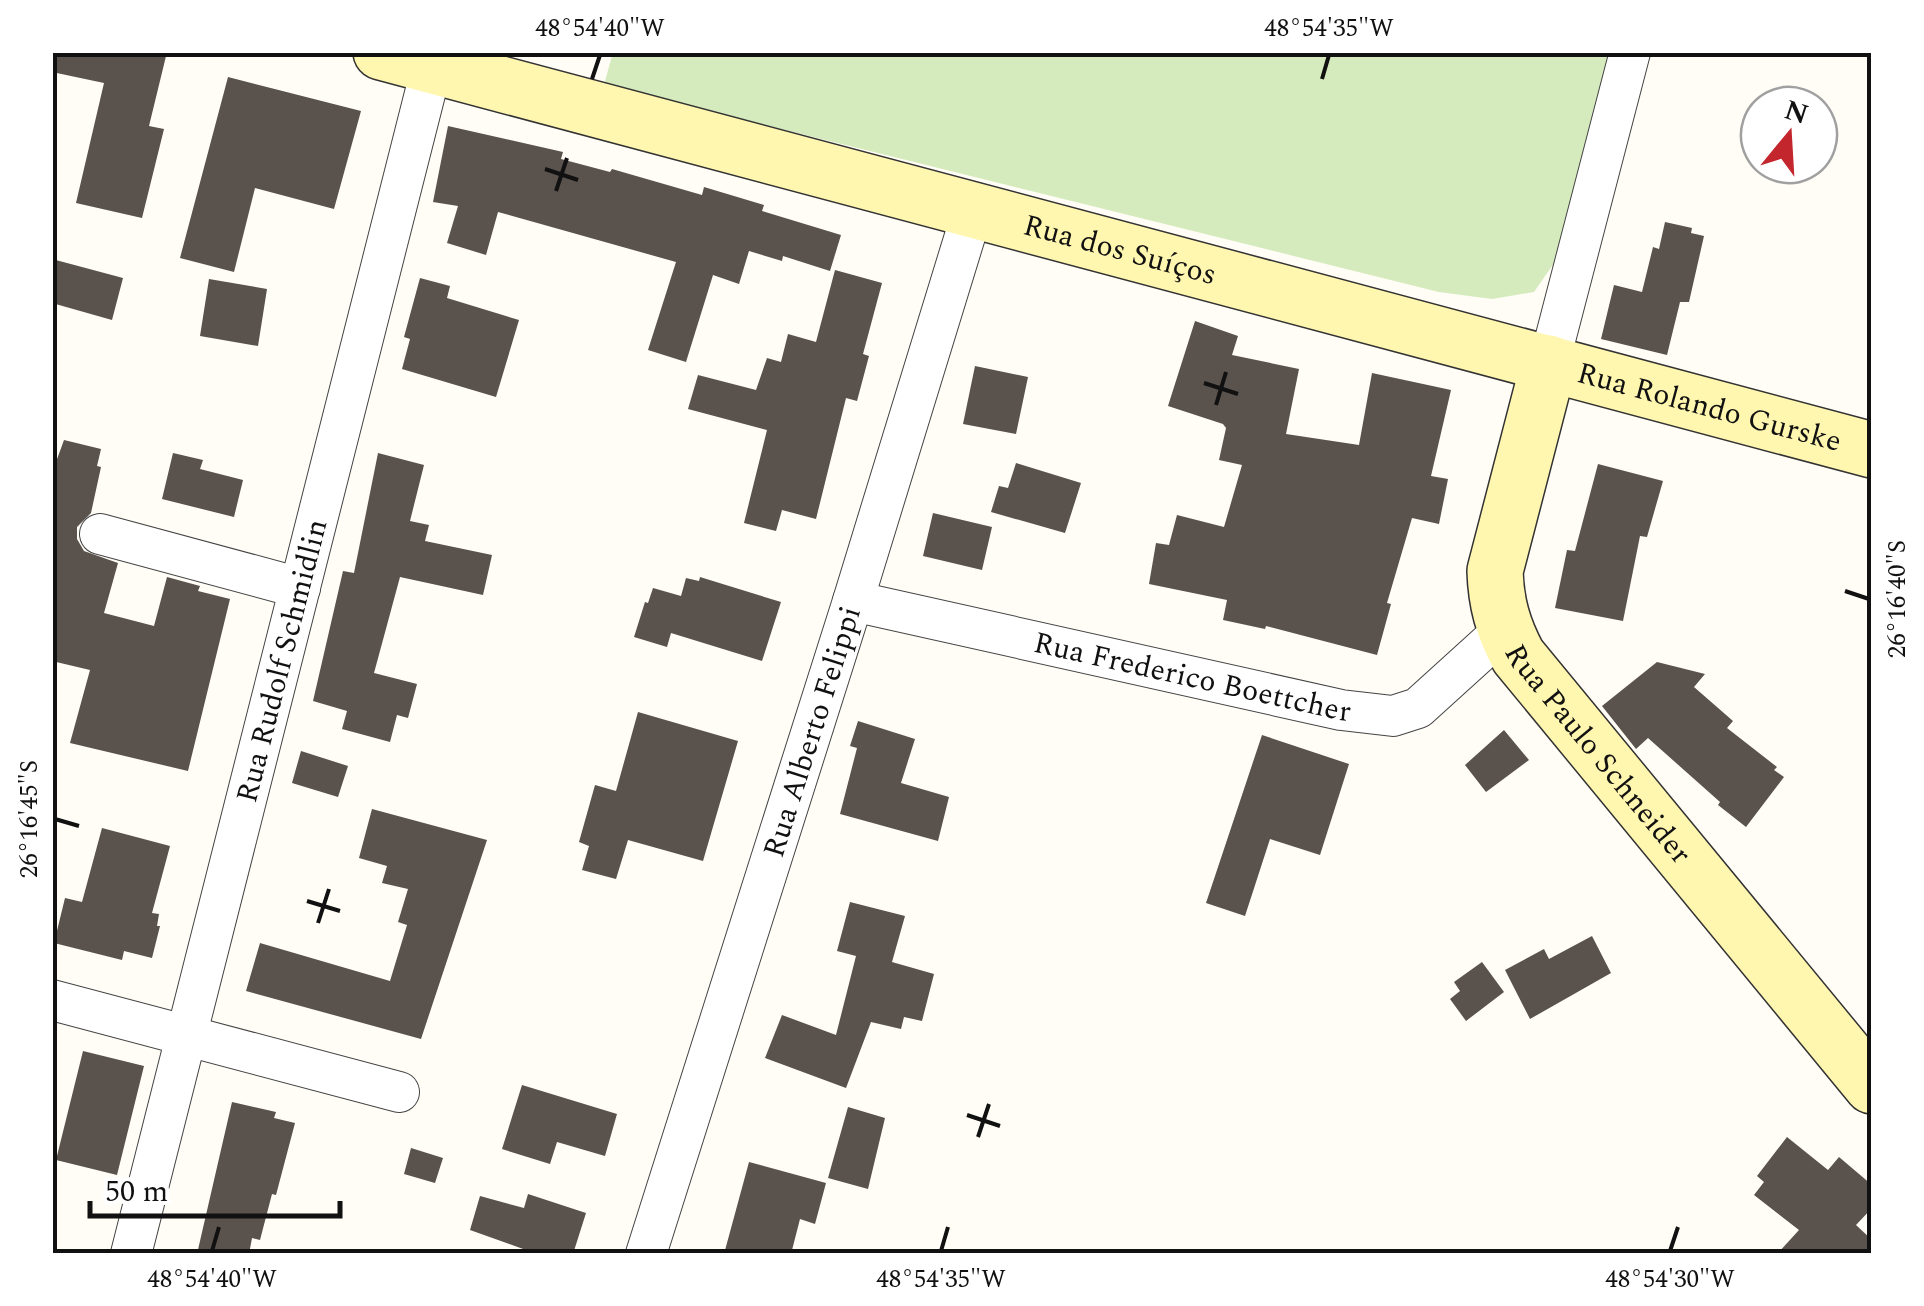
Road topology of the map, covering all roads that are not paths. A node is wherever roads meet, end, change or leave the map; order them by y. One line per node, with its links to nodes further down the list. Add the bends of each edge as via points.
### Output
1 (1630, 52): 4 (street)
2 (407, 59): 3 (street, Rua dos Suíços); 7 (street, Rua Rudolf Schmidlin)
3 (972, 210): 4 (street, Rua dos Suíços); 8 (street, Rua Alberto Felippi)
4 (1548, 363): 5 (street, Rua Rolando Gurske); 9 (street, Rua Paulo Schneider, via 1495,571)
5 (1872, 450)
6 (100, 534): 7 (street)
7 (300, 588): 11 (street, Rua Rudolf Schmidlin)
8 (853, 601): 9 (street, Rua Frederico Boettcher, via 1341,710 1394,716 1418,708); 15 (street, Rua Alberto Felippi)
9 (1504, 630): 12 (street, Rua Paulo Schneider, via 1518,656)
10 (52, 1000): 11 (street)
11 (186, 1036): 13 (street); 14 (street, Rua Rudolf Schmidlin)
12 (1872, 1086)
13 (399, 1092)
14 (131, 1254)
15 (646, 1254)

